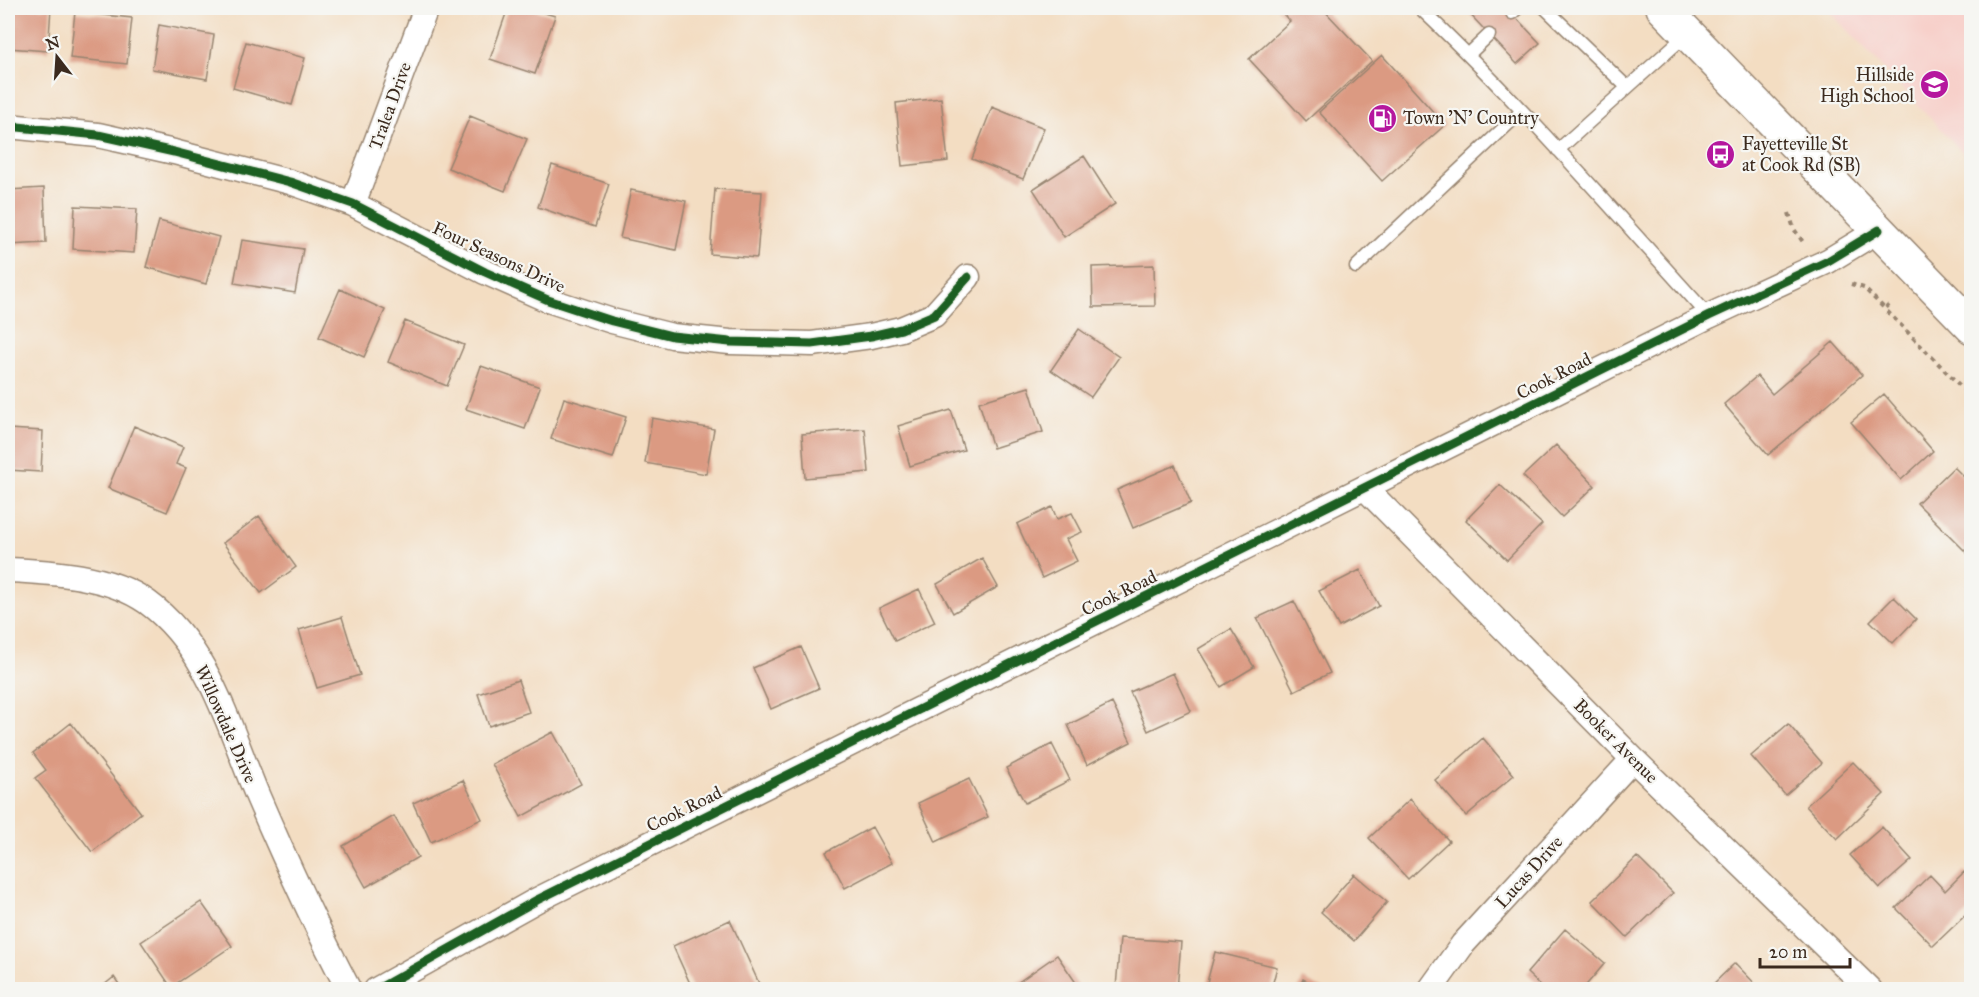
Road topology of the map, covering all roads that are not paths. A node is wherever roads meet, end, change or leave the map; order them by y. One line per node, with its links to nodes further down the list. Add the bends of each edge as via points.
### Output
1 (426, 8): 12 (street, Tralea Drive)
2 (1545, 8): 8 (lane)
3 (1663, 8): 5 (main road)
4 (1423, 9): 7 (lane)
5 (1688, 33): 8 (lane); 13 (main road)
6 (1489, 35): 7 (lane)
7 (1469, 54): 9 (lane)
8 (1628, 87): 11 (lane)
9 (1522, 111): 11 (lane); 14 (lane)
10 (8, 126): 12 (street, Four Seasons Drive, via 98,135 174,152 290,182)
11 (1558, 150): 16 (lane)
12 (352, 204): 15 (street, Four Seasons Drive, via 548,300 672,336 812,344 871,336 934,315)
13 (1879, 230): 16 (street, Cook Road, via 1828,261); 17 (main road)
14 (1356, 267)
15 (968, 277)
16 (1709, 316): 18 (street, Cook Road)
17 (1971, 327)
18 (1366, 489): 20 (street, Booker Avenue); 22 (street, Cook Road, via 537,900)
19 (8, 570): 21 (street, Willowdale Drive, via 90,579 126,591 147,602 178,632 209,676 258,797)
20 (1633, 759): 23 (street, Lucas Drive, via 1463,944); 24 (street, Booker Avenue)
21 (349, 990)
22 (376, 990)
23 (1430, 990)
24 (1870, 990)

